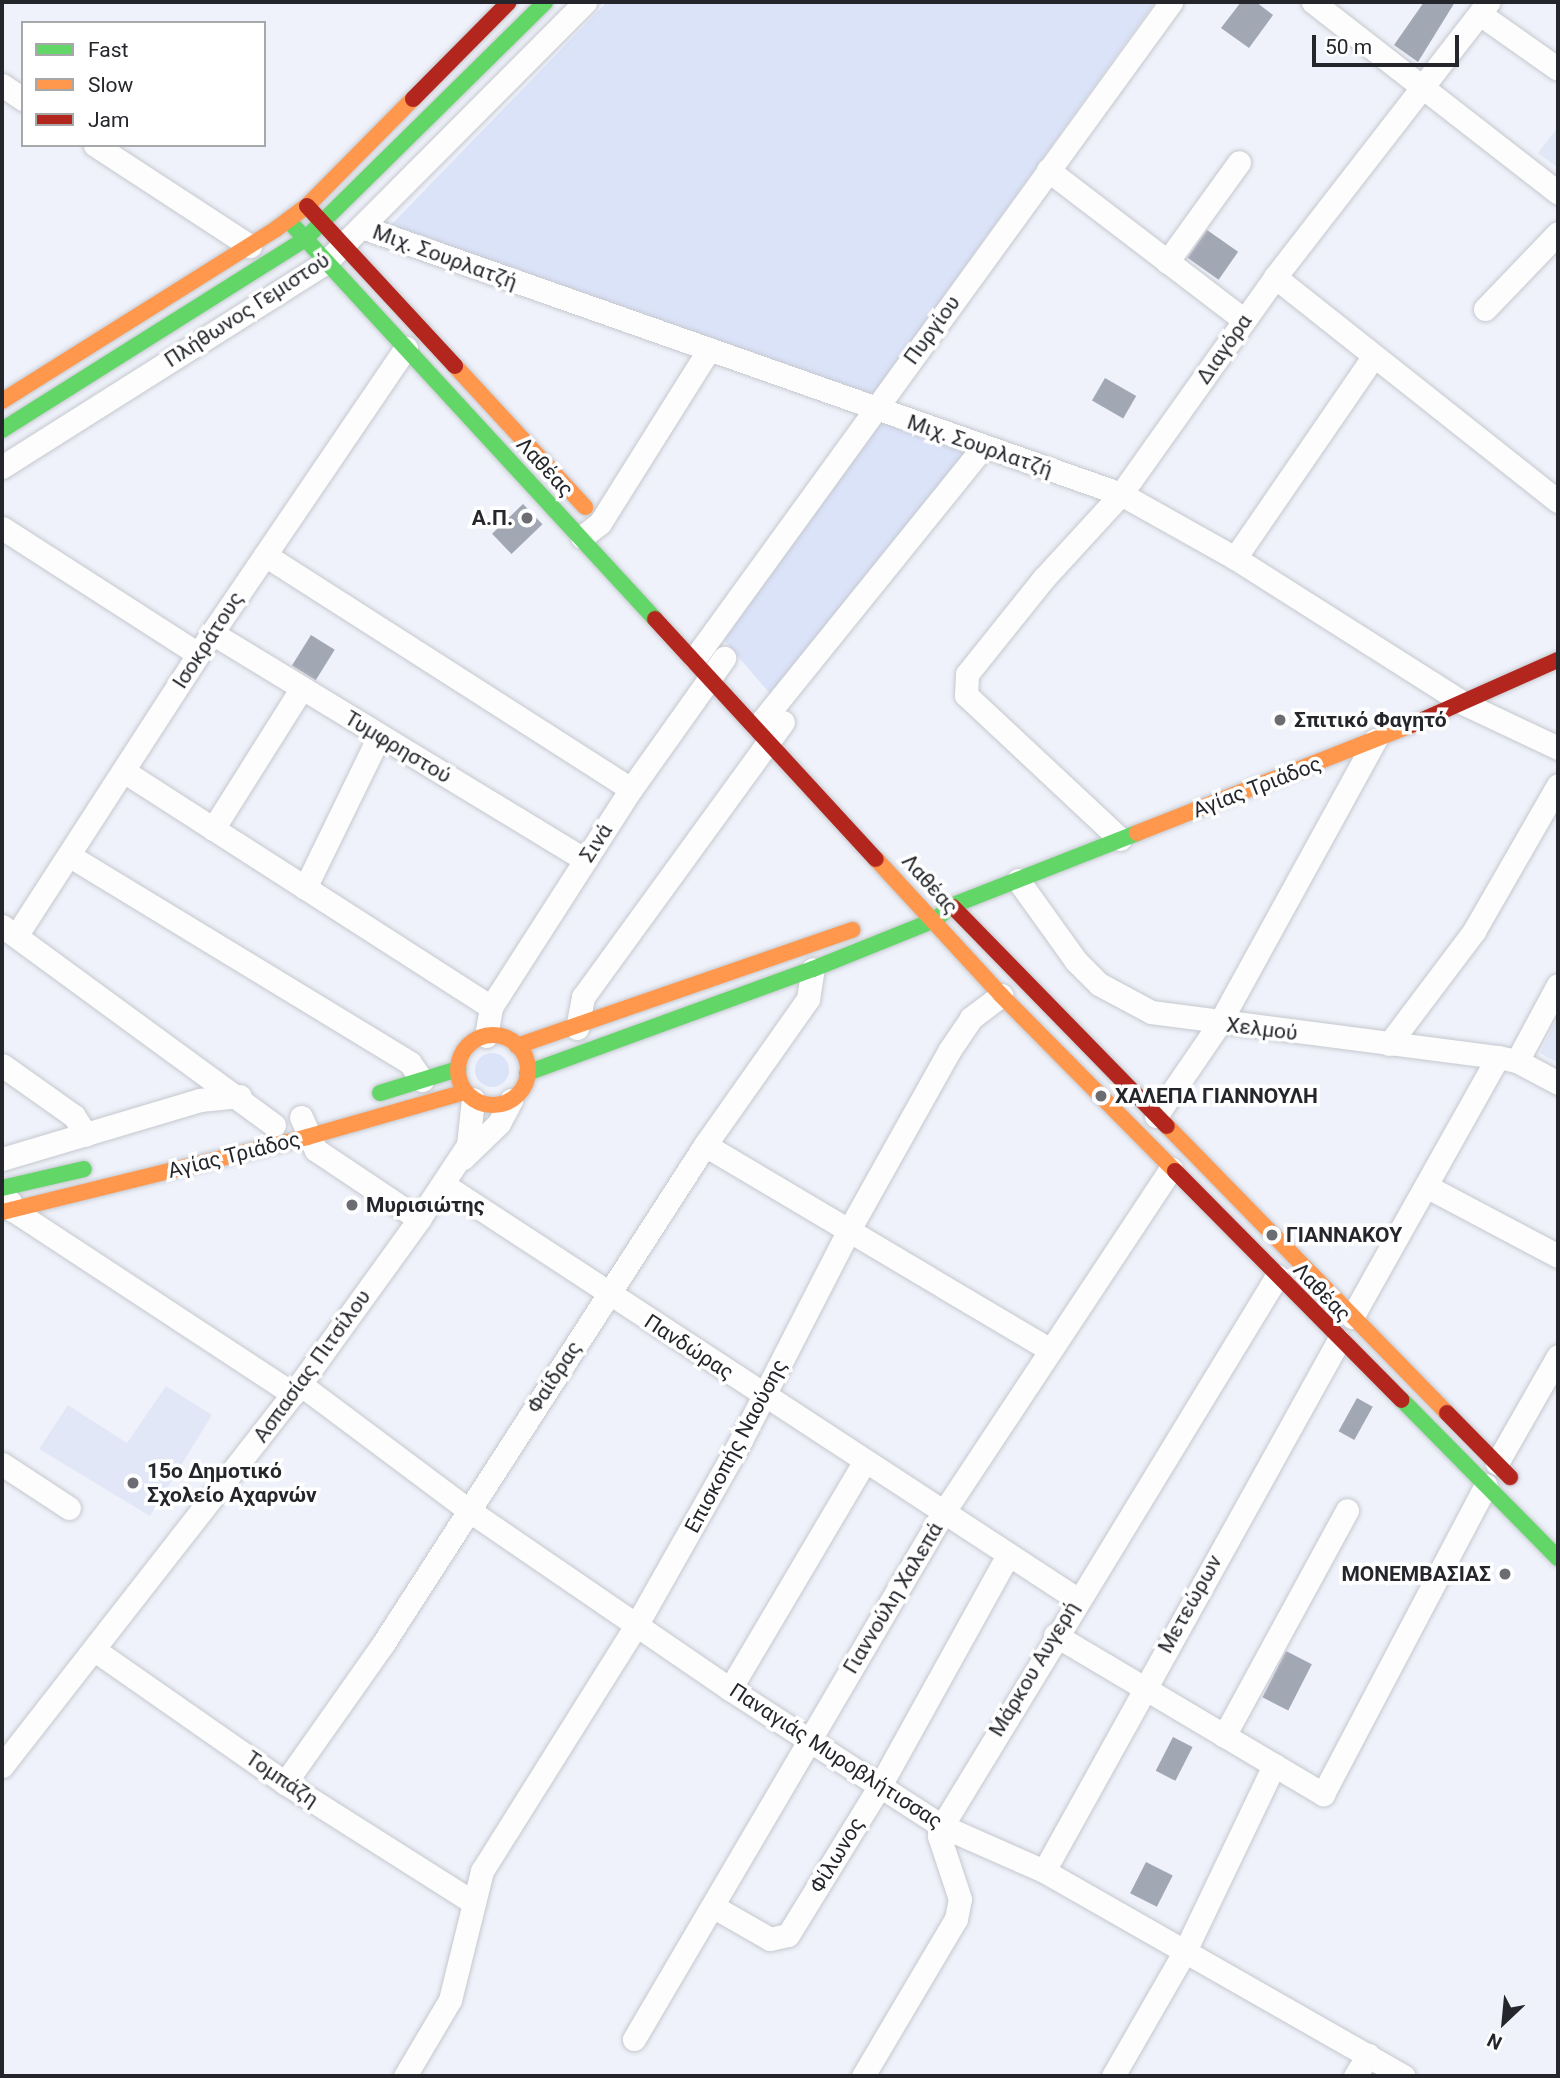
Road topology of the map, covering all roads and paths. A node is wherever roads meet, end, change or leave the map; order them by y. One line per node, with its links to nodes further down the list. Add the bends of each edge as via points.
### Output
1 (509, 2): 15 (street)
2 (545, 2): 17 (street, Πλήθωνος Γεμιστού)
3 (585, 2): 18 (street, Πλήθωνος Γεμιστού)
4 (1171, 2): 13 (street, Πυργίου)
5 (1313, 2): 9 (street)
6 (1484, 8): 7 (street); 9 (street, Διαγόρα)
7 (1558, 69)
8 (2, 85): 10 (street)
9 (1424, 88): 14 (street); 25 (street, Διαγόρα)
10 (21, 98)
11 (98, 147): 22 (street)
12 (1239, 162): 24 (street)
13 (1048, 170): 24 (street); 32 (street, Πυργίου)
14 (1558, 193)
15 (307, 206): 16 (street); 17 (street, Λαθέας)
16 (288, 220): 20 (street, Λαθέας); 22 (street)
17 (325, 223): 20 (street, Πλήθωνος Γεμιστού); 21 (street, Λαθέας)
18 (362, 227): 21 (street, Πλήθωνος Γεμιστού); 29 (street, Μιχ. Σουρλατζή)
19 (1558, 233): 26 (street)
20 (305, 239): 23 (street, Λαθέας); 33 (street, Πλήθωνος Γεμιστού)
21 (344, 244): 23 (street, Πλήθωνος Γεμιστού); 39 (street, Λαθέας)
22 (250, 246): 31 (street)
23 (326, 261): 28 (street, Λαθέας); 35 (street, Πλήθωνος Γεμιστού)
24 (1167, 262): 27 (street)
25 (1275, 277): 27 (street, Διαγόρα); 30 (street)
26 (1485, 309)
27 (1244, 320): 36 (street, Διαγόρα)
28 (406, 348): 39 (street, Λαθέας); 40 (street, Ισοκράτους)
29 (708, 351): 32 (street, Μιχ. Σουρλατζή); 39 (street)
30 (1374, 356): 37 (street); 41 (street)
31 (2, 401)
32 (875, 410): 34 (street, Μιχ. Σουρλατζή); 43 (street, Πυργίου)
33 (2, 430)
34 (983, 447): 36 (street, Μιχ. Σουρλατζή); 50 (street)
35 (2, 467)
36 (1121, 494): 41 (street, Μιχ. Σουρλατζή); 58 (street, Διαγόρα, via 1044,578 967,674 966,695)
37 (1556, 496)
38 (2, 528): 44 (street)
39 (597, 531): 43 (street, Λαθέας)
40 (265, 555): 42 (street, Ισοκράτους); 56 (street)
41 (1235, 558): 49 (street, Μιχ. Σουρλατζή)
42 (212, 633): 44 (street, Ισοκράτους); 47 (street, Τυμφρηστού)
43 (708, 653): 46 (street, Λαθέας); 50 (street, Λαθέας); 56 (street, Σινά)
44 (198, 654): 54 (street, Ισοκράτους)
45 (1558, 660): 49 (street, Αγίας Τριάδος)
46 (740, 675)
47 (301, 689): 51 (street, Τυμφρηστού); 57 (street)
48 (756, 692): 50 (street, Λαθέας)
49 (1465, 704): 52 (street, Αγίας Τριάδος); 53 (street, Μιχ. Σουρλατζή)
50 (775, 726): 64 (street, Λαθέας); 75 (street, via 583,997)
51 (379, 736): 60 (street, Τυμφρηστού); 62 (street)
52 (1375, 740): 58 (street, Αγίας Τριάδος); 74 (street)
53 (1558, 748)
54 (125, 772): 57 (street); 59 (street, Ισοκράτους)
55 (1558, 785): 77 (street, via 1474,931)
56 (631, 789): 60 (street, Σινά)
57 (213, 829): 62 (street)
58 (1120, 839): 61 (street, Αγίας Τριάδος)
59 (70, 856): 69 (street, Ισοκράτους); 83 (street, via 410,1063)
60 (586, 860): 73 (street, Σινά)
61 (1018, 880): 65 (street, Αγίας Τριάδος); 74 (street, Χελμού, via 1098,984 1151,1012)
62 (305, 888): 73 (street)
63 (938, 891): 65 (street, Λαθέας)
64 (920, 905): 65 (street, Αγίας Τριάδος); 66 (street, Αγίας Τριάδος); 67 (street, Λαθέας)
65 (951, 905): 67 (street, Αγίας Τριάδος); 89 (street, Λαθέας)
66 (896, 915)
67 (935, 920): 70 (street, Αγίας Τριάδος); 72 (street, Λαθέας)
68 (874, 922): 75 (street)
69 (9, 931): 86 (street)
70 (813, 969): 82 (street, Αγίας Τριάδος); 94 (street, Φαίδρας, via 808,999)
71 (1558, 985): 79 (street)
72 (1001, 995): 98 (street, Λαθέας); 104 (street, Επισκοπής Ναούσης, via 971,1018 949,1051)
73 (491, 1007): 76 (street, Σινά)
74 (1219, 1024): 77 (street, Χελμού); 89 (street)
75 (577, 1028): 78 (street)
76 (486, 1037): 78 (street, via 503,1037); 81 (street, via 466,1048)
77 (1389, 1044): 79 (street, Χελμού)
78 (517, 1046): 82 (street)
79 (1508, 1059): 84 (street, Χελμού); 100 (street)
80 (2, 1065): 93 (street, via 74,1115)
81 (458, 1069): 83 (street); 85 (street)
82 (527, 1073): 88 (street, via 523,1088)
83 (422, 1080): 87 (street)
84 (1558, 1083)
85 (469, 1095): 88 (street, Αγίας Τριάδος, via 492,1105); 90 (street, Αγίας Τριάδος); 96 (street, Ασπασίας Πιτσίλου, via 473,1128)
86 (240, 1096): 91 (street); 93 (street, via 200,1100)
87 (366, 1097)
88 (512, 1100): 96 (street, Ασπασίας Πιτσίλου, via 488,1137)
89 (1156, 1116): 108 (street, Λαθέας)
90 (307, 1123): 91 (street, Αγίας Τριάδος); 102 (street, Αγίας Τριάδος); 103 (street, via 316,1150)
91 (274, 1125): 92 (street, Αγίας Τριάδος)
92 (247, 1131)
93 (86, 1135): 95 (street)
94 (705, 1145): 104 (street); 107 (street, Φαίδρας)
95 (2, 1159)
96 (461, 1159): 99 (street, Ασπασίας Πιτσίλου)
97 (99, 1165): 101 (street)
98 (1171, 1169): 106 (street, Λαθέας); 110 (street, Γιαννούλη Χαλεπά)
99 (443, 1184): 103 (street, Ασπασίας Πιτσίλου); 107 (street, Πανδώρας)
100 (1426, 1186): 105 (street); 108 (street)
101 (3, 1188): 102 (street)
102 (7, 1211): 112 (street, Παναγιάς Μυροβλήτισσας)
103 (419, 1219): 112 (street, Ασπασίας Πιτσίλου)
104 (849, 1230): 110 (street); 113 (street, Επισκοπής Ναούσης)
105 (1558, 1256)
106 (1277, 1276): 109 (street, Λαθέας); 125 (street, Μάρκου Αυγερή)
107 (608, 1294): 113 (street, Πανδώρας); 120 (street, Φαίδρας)
108 (1352, 1317): 116 (street, Λαθέας)
109 (1339, 1340): 117 (street, Λαθέας); 129 (street, Μετεώρων)
110 (1049, 1349): 122 (street, Γιαννούλη Χαλεπά)
111 (1558, 1356): 116 (street)
112 (297, 1389): 120 (street, Παναγιάς Μυροβλήτισσας); 128 (street, Ασπασίας Πιτσίλου)
113 (764, 1396): 114 (street, Πανδώρας); 126 (street, Επισκοπής Ναούσης)
114 (864, 1462): 122 (street, Πανδώρας); 130 (street)
115 (2, 1464): 119 (street)
116 (1497, 1464): 118 (street, Λαθέας)
117 (1486, 1485): 124 (street, Λαθέας); 133 (street, via 1323,1794)
118 (1523, 1490)
119 (69, 1508)
120 (467, 1510): 126 (street, Παναγιάς Μυροβλήτισσας); 135 (street, Φαίδρας, via 383,1644)
121 (1347, 1510): 131 (street)
122 (943, 1513): 123 (street, Πανδώρας); 132 (street, Γιαννούλη Χαλεπά)
123 (1008, 1555): 125 (street, Πανδώρας); 136 (street, Φίλωνος)
124 (1558, 1559)
125 (1077, 1599): 127 (street, Μάρκου Αυγερή)
126 (637, 1624): 130 (street, Παναγιάς Μυροβλήτισσας); 139 (street, Επισκοπής Ναούσης, via 482,1871)
127 (1055, 1636): 129 (street); 137 (street, Μάρκου Αυγερή)
128 (96, 1651): 134 (street, Ασπασίας Πιτσίλου); 135 (street, Τομπάζη)
129 (1143, 1688): 131 (street); 138 (street, Μετεώρων)
130 (730, 1689): 132 (street, Παναγιάς Μυροβλήτισσας)
131 (1224, 1736): 133 (street)
132 (809, 1740): 136 (street, Παναγιάς Μυροβλήτισσας); 140 (street, Γιαννούλη Χαλεπά)
133 (1274, 1765): 141 (street)
134 (2, 1766)
135 (285, 1783): 139 (street, Τομπάζη)
136 (881, 1784): 137 (street, Παναγιάς Μυροβλήτισσας); 140 (street, Φίλωνος, via 788,1935 770,1939)
137 (942, 1826): 138 (street, Παναγιάς Μυροβλήτισσας); 145 (street, via 939,1836 960,1899 956,1919)
138 (1044, 1871): 141 (street, Παναγιάς Μυροβλήτισσας)
139 (471, 1901): 144 (street, Επισκοπής Ναούσης, via 450,2000)
140 (713, 1907): 142 (street, Γιαννούλη Χαλεπά)
141 (1186, 1950): 143 (street, Παναγιάς Μυροβλήτισσας); 146 (street)
142 (634, 2039)
143 (1368, 2055): 147 (street); 148 (street, Παναγιάς Μυροβλήτισσας)
144 (405, 2076)
145 (863, 2076)
146 (1113, 2076)
147 (1355, 2076)
148 (1404, 2076)

